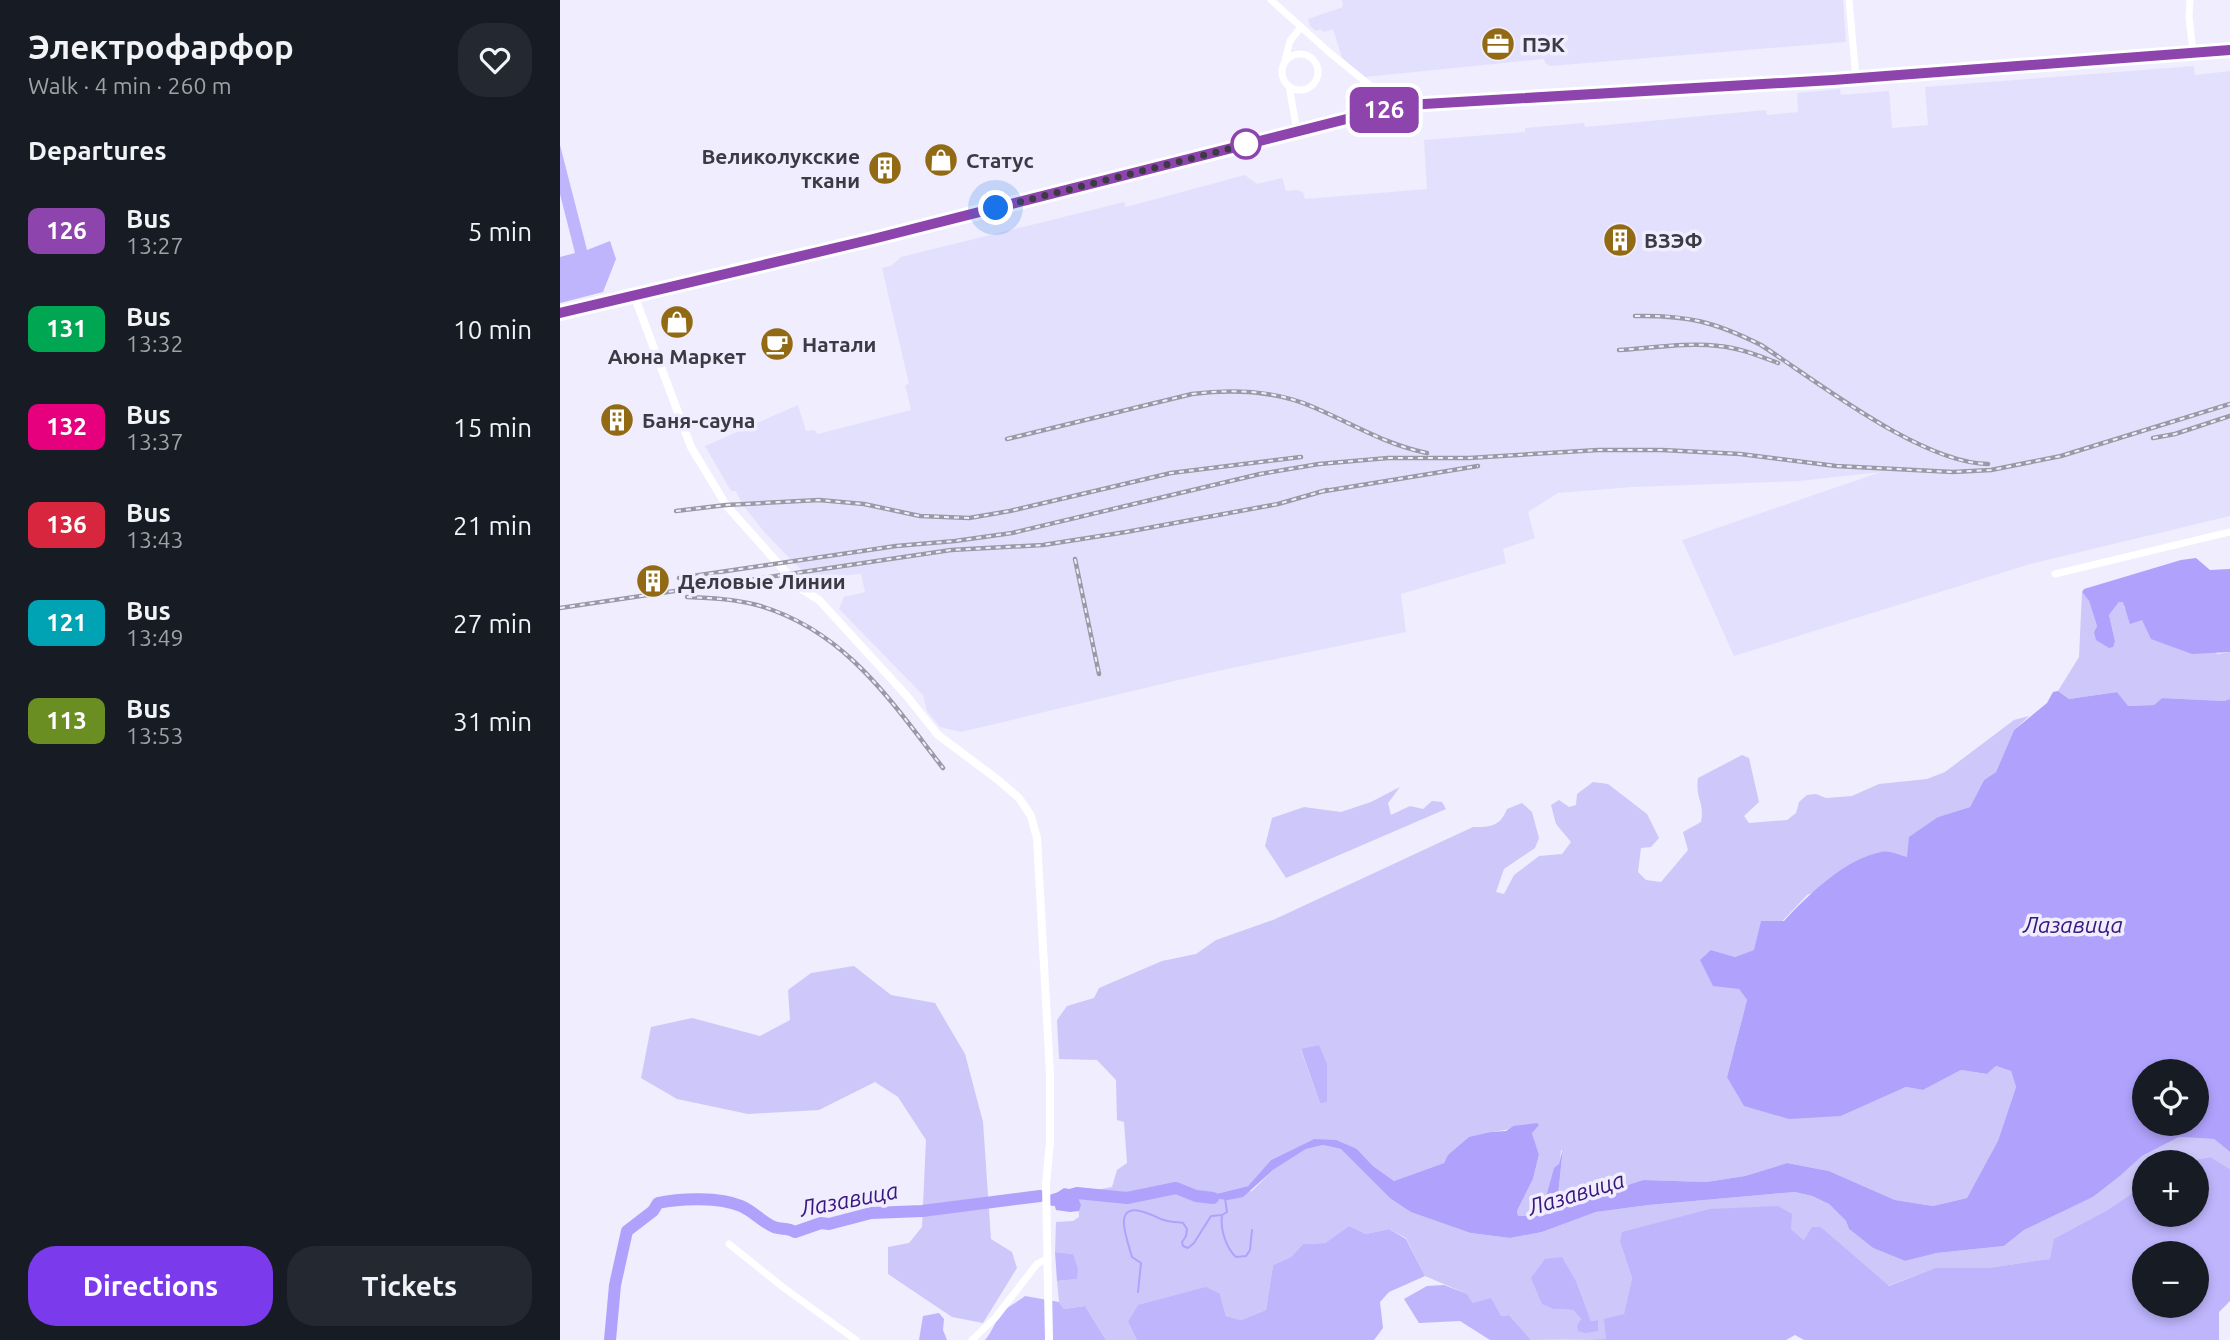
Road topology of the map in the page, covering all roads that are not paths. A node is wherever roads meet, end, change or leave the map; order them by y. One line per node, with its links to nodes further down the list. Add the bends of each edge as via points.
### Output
1 (1271, 0): 4 (street)
2 (1849, 0): 8 (street)
3 (2190, 0): 6 (street)
4 (1301, 27): 7 (street, via 1290,41); 10 (street, via 1383,96)
5 (2230, 50): 6 (main road)
6 (2193, 52): 8 (main road)
7 (1285, 61): 9 (street, via 1281,71); 9 (street, via 1295,54 1307,55 1318,69 1315,81 1306,89)
8 (1856, 78): 10 (main road)
9 (1289, 86): 11 (street)
10 (1390, 108): 11 (main road)
11 (1297, 131): 12 (main road)
12 (634, 295): 13 (main road); 17 (street, via 691,447 726,505 800,588 819,600 938,735 998,779 1031,816 1037,838 1050,1074)
13 (560, 313)
14 (2230, 532): 15 (street)
15 (2054, 574)
16 (729, 1244): 18 (street)
17 (1048, 1258): 19 (street, via 1037,1264); 20 (street)
18 (856, 1340)
19 (972, 1340)
20 (1049, 1340)

